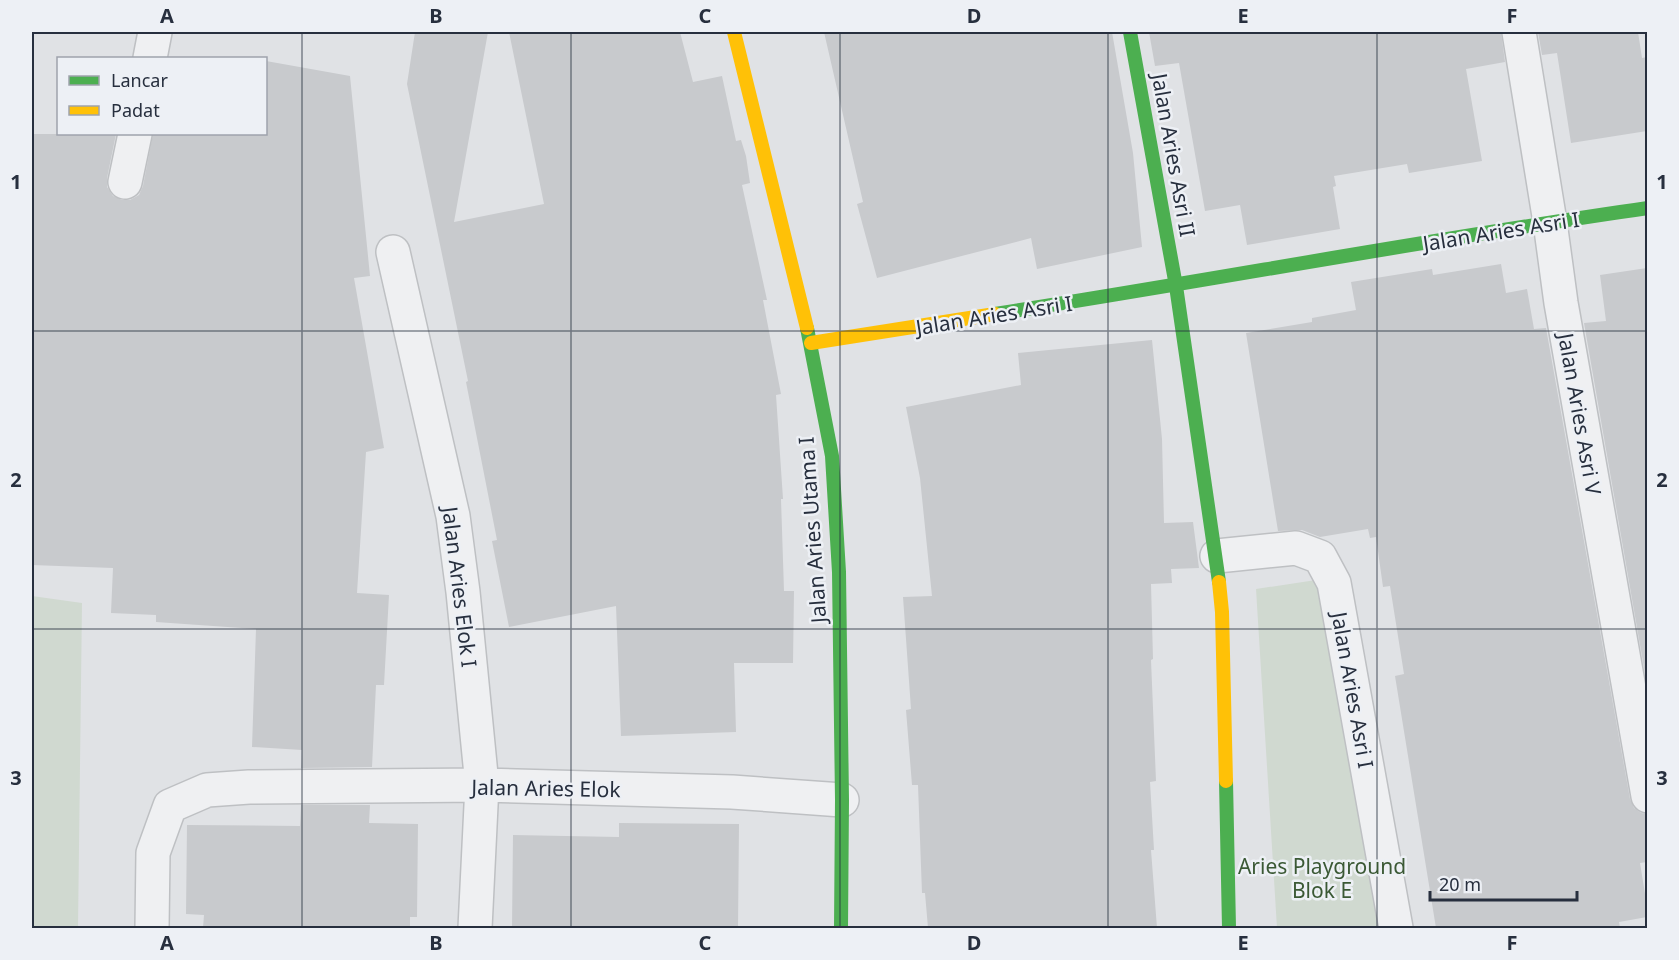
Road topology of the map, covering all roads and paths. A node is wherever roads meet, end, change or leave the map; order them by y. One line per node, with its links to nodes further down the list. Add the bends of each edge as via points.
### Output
1 (155, 32): 5 (street)
2 (734, 32): 12 (street, Jalan Aries Utama I)
3 (1130, 32): 11 (street, Jalan Aries Asri II)
4 (1519, 32): 9 (street, Jalan Aries Asri V)
5 (150, 57)
6 (135, 135): 7 (street)
7 (125, 182)
8 (1647, 208): 9 (street, Jalan Aries Asri I)
9 (1550, 222): 11 (street, Jalan Aries Asri I); 15 (street, Jalan Aries Asri V)
10 (393, 252): 14 (street, Jalan Aries Elok I, via 453,516)
11 (1176, 286): 12 (street, Jalan Aries Asri I); 13 (street)
12 (811, 343): 16 (street, Jalan Aries Utama I, via 832,456 839,572)
13 (1217, 556): 20 (street, via 1222,612); 21 (street, Jalan Aries Asri I, via 1296,548 1320,557 1334,583)
14 (482, 785): 16 (street, Jalan Aries Elok, via 732,792); 17 (street, Jalan Aries Elok, via 207,790 170,807 153,853); 18 (street, Jalan Aries Elok I)
15 (1647, 796)
16 (843, 800): 19 (street, Jalan Aries Utama I)
17 (152, 928)
18 (475, 928)
19 (841, 928)
20 (1229, 928)
21 (1396, 928)

